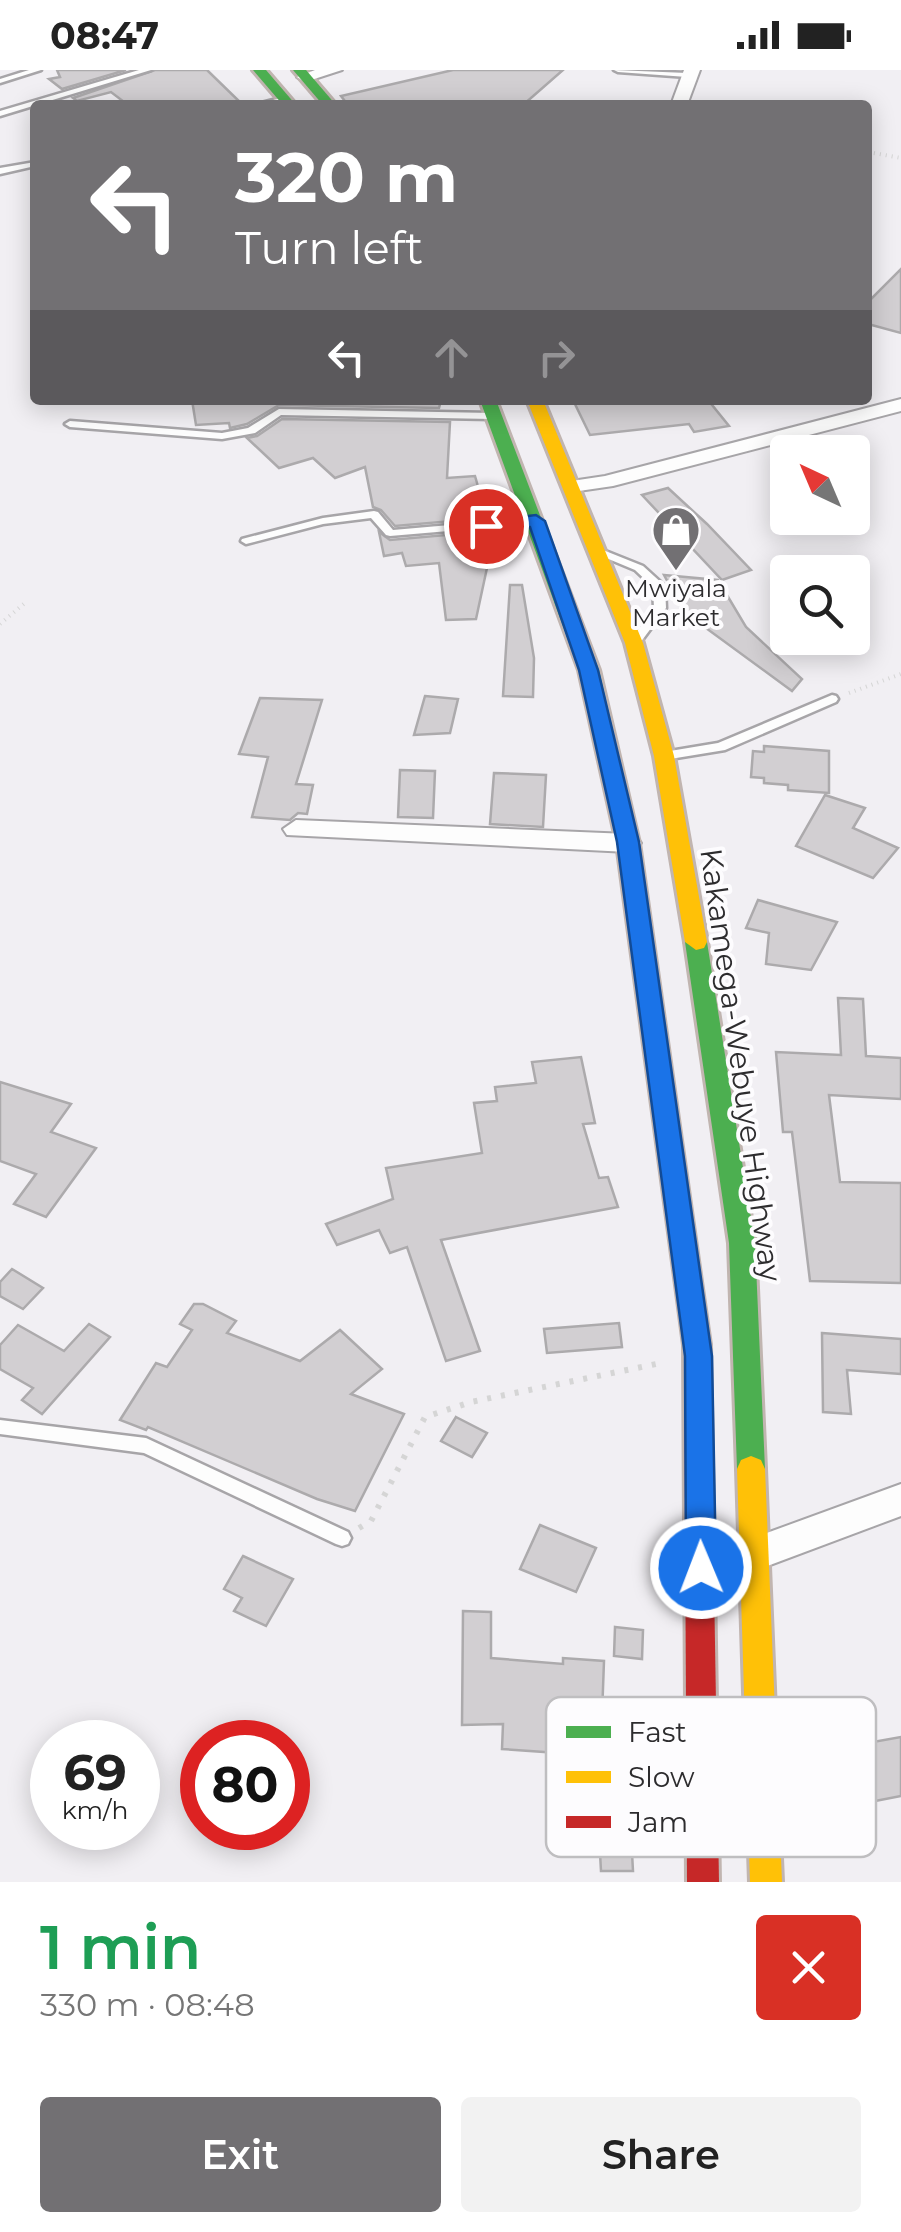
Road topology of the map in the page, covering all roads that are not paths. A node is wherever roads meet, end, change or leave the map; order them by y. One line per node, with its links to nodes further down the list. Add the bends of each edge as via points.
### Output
1 (37, 70): 8 (lane)
2 (147, 70): 9 (lane)
3 (259, 70): 10 (highway)
4 (334, 70): 7 (street)
5 (618, 70): 6 (lane)
6 (690, 73): 12 (street)
7 (302, 74): 11 (highway)
8 (0, 81)
9 (47, 100)
10 (286, 100)
11 (325, 100)
12 (681, 100)
13 (30, 105): 14 (lane)
14 (0, 114)
15 (30, 165): 16 (lane)
16 (0, 171)
17 (537, 405): 21 (highway, Kakamega-Webuye Highway)
18 (901, 405): 21 (street)
19 (492, 408): 20 (lane, via 279,412 251,431 222,436); 22 (highway)
20 (70, 424)
21 (572, 486): 24 (highway, Kakamega-Webuye Highway)
22 (536, 521): 23 (lane, via 390,534 374,514); 29 (highway, via 589,670)
23 (246, 541)
24 (598, 551): 25 (highway, Kakamega-Webuye Highway); 25 (lane, via 640,568 658,586 660,608)
25 (634, 643): 27 (highway, Kakamega-Webuye Highway)
26 (832, 699): 27 (lane, via 720,747)
27 (664, 756): 33 (highway, Kakamega-Webuye Highway, via 742,1244)
28 (296, 830): 29 (street)
29 (628, 842): 34 (highway, via 698,1356)
30 (0, 1427): 32 (lane, via 146,1446)
31 (901, 1500): 33 (street)
32 (342, 1538)
33 (754, 1554): 35 (highway, Kakamega-Webuye Highway)
34 (701, 1697)
35 (759, 1697)
36 (703, 1857): 38 (highway)
37 (765, 1857): 39 (highway, Kakamega-Webuye Highway)
38 (703, 1882)
39 (766, 1882)

